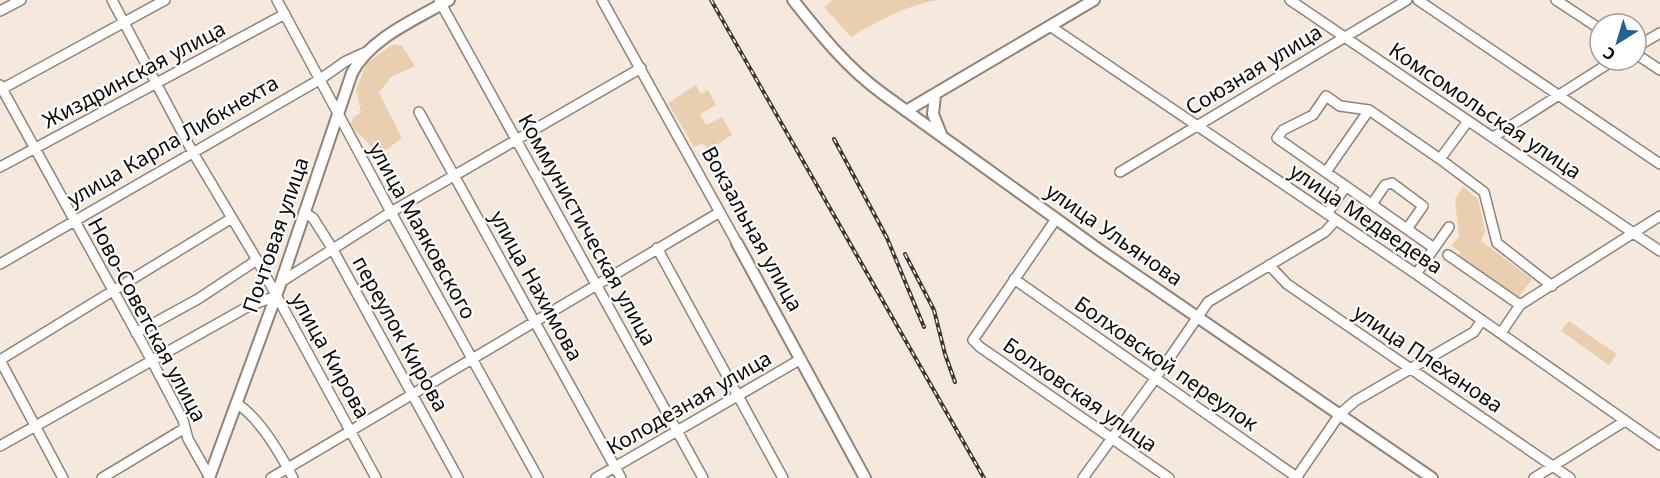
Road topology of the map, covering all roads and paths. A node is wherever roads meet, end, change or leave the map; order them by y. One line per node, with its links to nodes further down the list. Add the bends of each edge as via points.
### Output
1 (21, 0): 13 (street)
2 (112, 0): 16 (street, улица Кирова)
3 (165, 0): 16 (street)
4 (277, 0): 14 (street, улица Маяковского)
5 (602, 0): 20 (street, Вокзальная улица)
6 (794, 0): 28 (main road, улица Ульянова, via 825,41 857,73)
7 (1094, 0): 17 (main road)
8 (1290, 0): 18 (street, Комсомольская улица)
9 (1407, 0): 18 (street, Союзная улица)
10 (1418, 0): 26 (street)
11 (1556, 0): 15 (street)
12 (443, 2): 19 (main road, Почтовая улица); 35 (street, Коммунистическая улица)
13 (0, 11)
14 (285, 14): 22 (street, улица Маяковского); 23 (street, Жиздринская улица)
15 (1588, 21)
16 (124, 22): 23 (street, улица Кирова); 24 (street)
17 (1050, 26): 25 (main road); 32 (street, улица Медведева)
18 (1344, 38): 31 (street, Комсомольская улица); 32 (street, Союзная улица)
19 (366, 52): 22 (street, улица Карла Либкнехта, via 346,60); 30 (main road, Почтовая улица, via 351,74)
20 (640, 69): 35 (street); 48 (street, Вокзальная улица)
21 (1595, 72): 26 (street)
22 (319, 80): 30 (street, улица Маяковского); 37 (street, улица Карла Либкнехта)
23 (156, 82): 36 (street, Жиздринская улица); 37 (street, улица Кирова)
24 (1, 88): 36 (street, Ново-Советская улица)
25 (935, 95): 28 (main road); 33 (main road, via 933,114)
26 (1558, 95): 34 (street); 39 (street)
27 (1369, 110): 38 (street); 42 (street); 42 (street, via 1340,106 1326,96 1313,115 1283,130 1277,138)
28 (906, 111): 33 (main road, улица Ульянова)
29 (419, 112): 43 (street, улица Нахимова)
30 (339, 114): 46 (main road, Почтовая улица); 47 (street, улица Маяковского)
31 (1468, 121): 34 (street, Комсомольская улица); 38 (street)
32 (1196, 126): 41 (street, Союзная улица); 49 (street, улица Медведева)
33 (943, 137): 52 (main road, улица Ульянова)
34 (1493, 137): 57 (street, Комсомольская улица)
35 (516, 139): 43 (street); 70 (street, Коммунистическая улица)
36 (35, 148): 40 (street, Жиздринская улица); 54 (street, Ново-Советская улица)
37 (192, 151): 51 (street, улица Кирова); 54 (street, улица Карла Либкнехта)
38 (1440, 159): 71 (street, via 1484,192 1497,243)
39 (1660, 164)
40 (0, 167)
41 (1120, 172)
42 (1326, 172): 44 (street)
43 (453, 177): 47 (street); 76 (street, улица Нахимова)
44 (1346, 186): 45 (street); 49 (street)
45 (1372, 204): 56 (street); 56 (street, via 1385,185 1392,183 1423,206)
46 (304, 212): 59 (street, переулок Кирова, via 313,218); 69 (main road, Почтовая улица)
47 (391, 212): 59 (street); 80 (street, улица Маяковского)
48 (720, 212): 58 (street, Вокзальная улица); 60 (street)
49 (1327, 214): 53 (street, улица Медведева)
50 (1660, 216): 57 (street)
51 (232, 218): 64 (street, улица Кирова); 72 (street)
52 (1056, 219): 68 (street); 75 (main road, улица Ульянова)
53 (1336, 220): 66 (street, via 1325,232); 67 (street, улица Медведева)
54 (74, 221): 65 (street, улица Карла Либкнехта); 72 (street, Ново-Советская улица)
55 (1449, 227): 61 (street)
56 (1407, 229): 61 (street)
57 (1634, 232): 62 (street, Комсомольская улица); 71 (street)
58 (737, 243): 81 (main road, Вокзальная улица)
59 (332, 248): 69 (street); 86 (street, переулок Кирова)
60 (657, 248): 70 (street); 87 (street)
61 (1434, 248): 67 (street)
62 (1660, 251)
63 (1448, 255): 74 (street)
64 (257, 260): 73 (street, улица Кирова); 78 (street)
65 (0, 264)
66 (1269, 265): 75 (street, via 1208,302); 84 (street, улица Плеханова, via 1287,284)
67 (1416, 274): 77 (street, улица Медведева)
68 (1014, 279): 85 (street, Болховской переулок); 95 (street, Болховская улица, via 973,340)
69 (281, 282): 73 (main road, Почтовая улица)
70 (596, 284): 76 (street); 94 (street, Коммунистическая улица)
71 (1552, 286): 74 (street)
72 (113, 291): 78 (street, Ново-Советская улица); 82 (street)
73 (276, 296): 83 (street, via 249,306); 88 (main road, Почтовая улица); 93 (street, улица Кирова)
74 (1520, 305): 79 (street)
75 (1197, 316): 85 (street); 89 (main road, улица Ульянова)
76 (535, 320): 80 (street); 99 (street, улица Нахимова)
77 (1482, 320): 79 (street, улица Медведева); 84 (street, via 1474,332)
78 (136, 333): 83 (street, Ново-Советская улица)
79 (1501, 333): 90 (street, улица Медведева)
80 (471, 358): 86 (street); 108 (street, улица Маяковского)
81 (801, 359): 87 (street, Колодезная улица); 113 (main road, Вокзальная улица)
82 (0, 360): 91 (street)
83 (152, 361): 91 (street); 92 (street, Ново-Советская улица)
84 (1410, 368): 89 (street); 98 (street, улица Плеханова)
85 (1155, 379): 95 (street); 116 (street, Болховской переулок)
86 (412, 393): 93 (street); 107 (street, переулок Кирова)
87 (738, 396): 94 (street, Колодезная улица); 112 (street)
88 (236, 403): 100 (street, via 256,420); 103 (main road, Почтовая улица)
89 (1340, 414): 116 (street); 117 (main road, улица Ульянова)
90 (1625, 421): 96 (street, улица Медведева); 98 (street)
91 (34, 427): 97 (street); 101 (street)
92 (185, 428): 102 (street); 103 (street, Ново-Советская улица)
93 (350, 430): 100 (street); 106 (street, улица Кирова)
94 (677, 430): 99 (street, Колодезная улица); 111 (street, Коммунистическая улица)
95 (1111, 439): 114 (street); 115 (street, Болховская улица)
96 (1660, 445)
97 (0, 446)
98 (1552, 466): 118 (street); 119 (street, улица Плеханова)
99 (615, 467): 109 (street, Колодезная улица); 110 (street, улица Нахимова)
100 (288, 468): 104 (street); 105 (street)
101 (63, 478)
102 (102, 478)
103 (210, 478)
104 (271, 478)
105 (293, 478)
106 (376, 478)
107 (458, 478)
108 (538, 478)
109 (596, 478)
110 (621, 478)
111 (703, 478)
112 (783, 478)
113 (865, 478)
114 (1083, 478)
115 (1169, 478)
116 (1297, 478)
117 (1432, 478)
118 (1534, 478)
119 (1570, 478)

